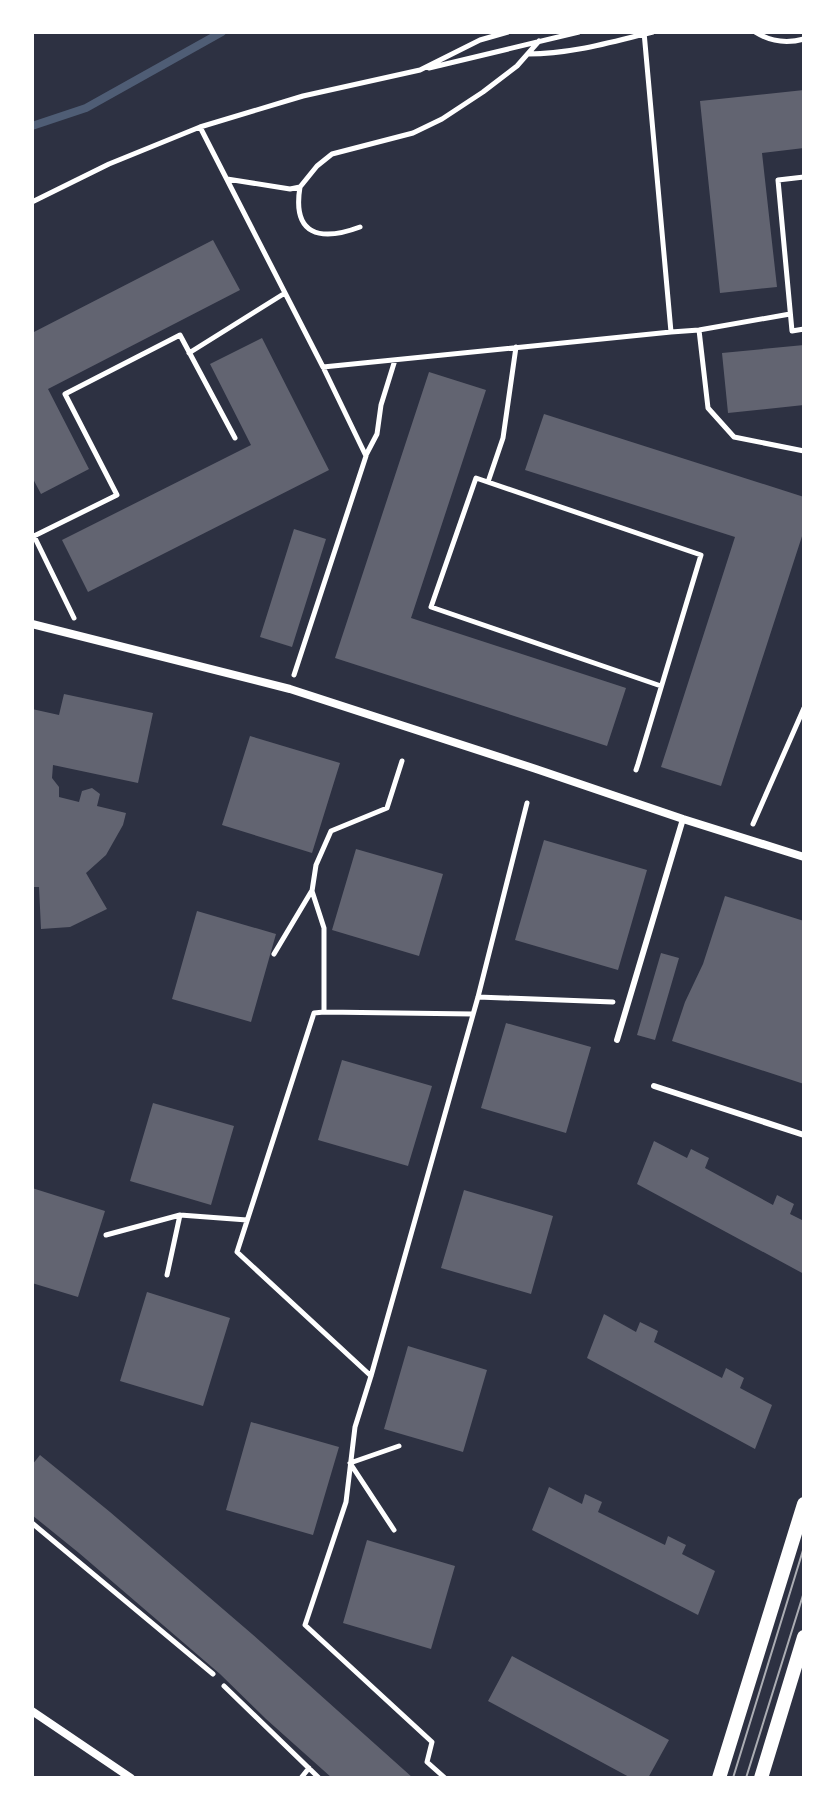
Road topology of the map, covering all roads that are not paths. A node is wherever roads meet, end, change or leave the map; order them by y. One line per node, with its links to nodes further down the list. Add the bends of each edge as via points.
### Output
1 (32, 624): 2 (street, via 290,689)
2 (683, 819): 3 (street); 4 (lane)
3 (804, 859)
4 (617, 1040)
5 (654, 1086): 6 (lane)
6 (804, 1135)
7 (804, 1504): 11 (street)
8 (804, 1637): 12 (street)
9 (32, 1711): 10 (street)
10 (131, 1778)
11 (719, 1778)
12 (761, 1778)

